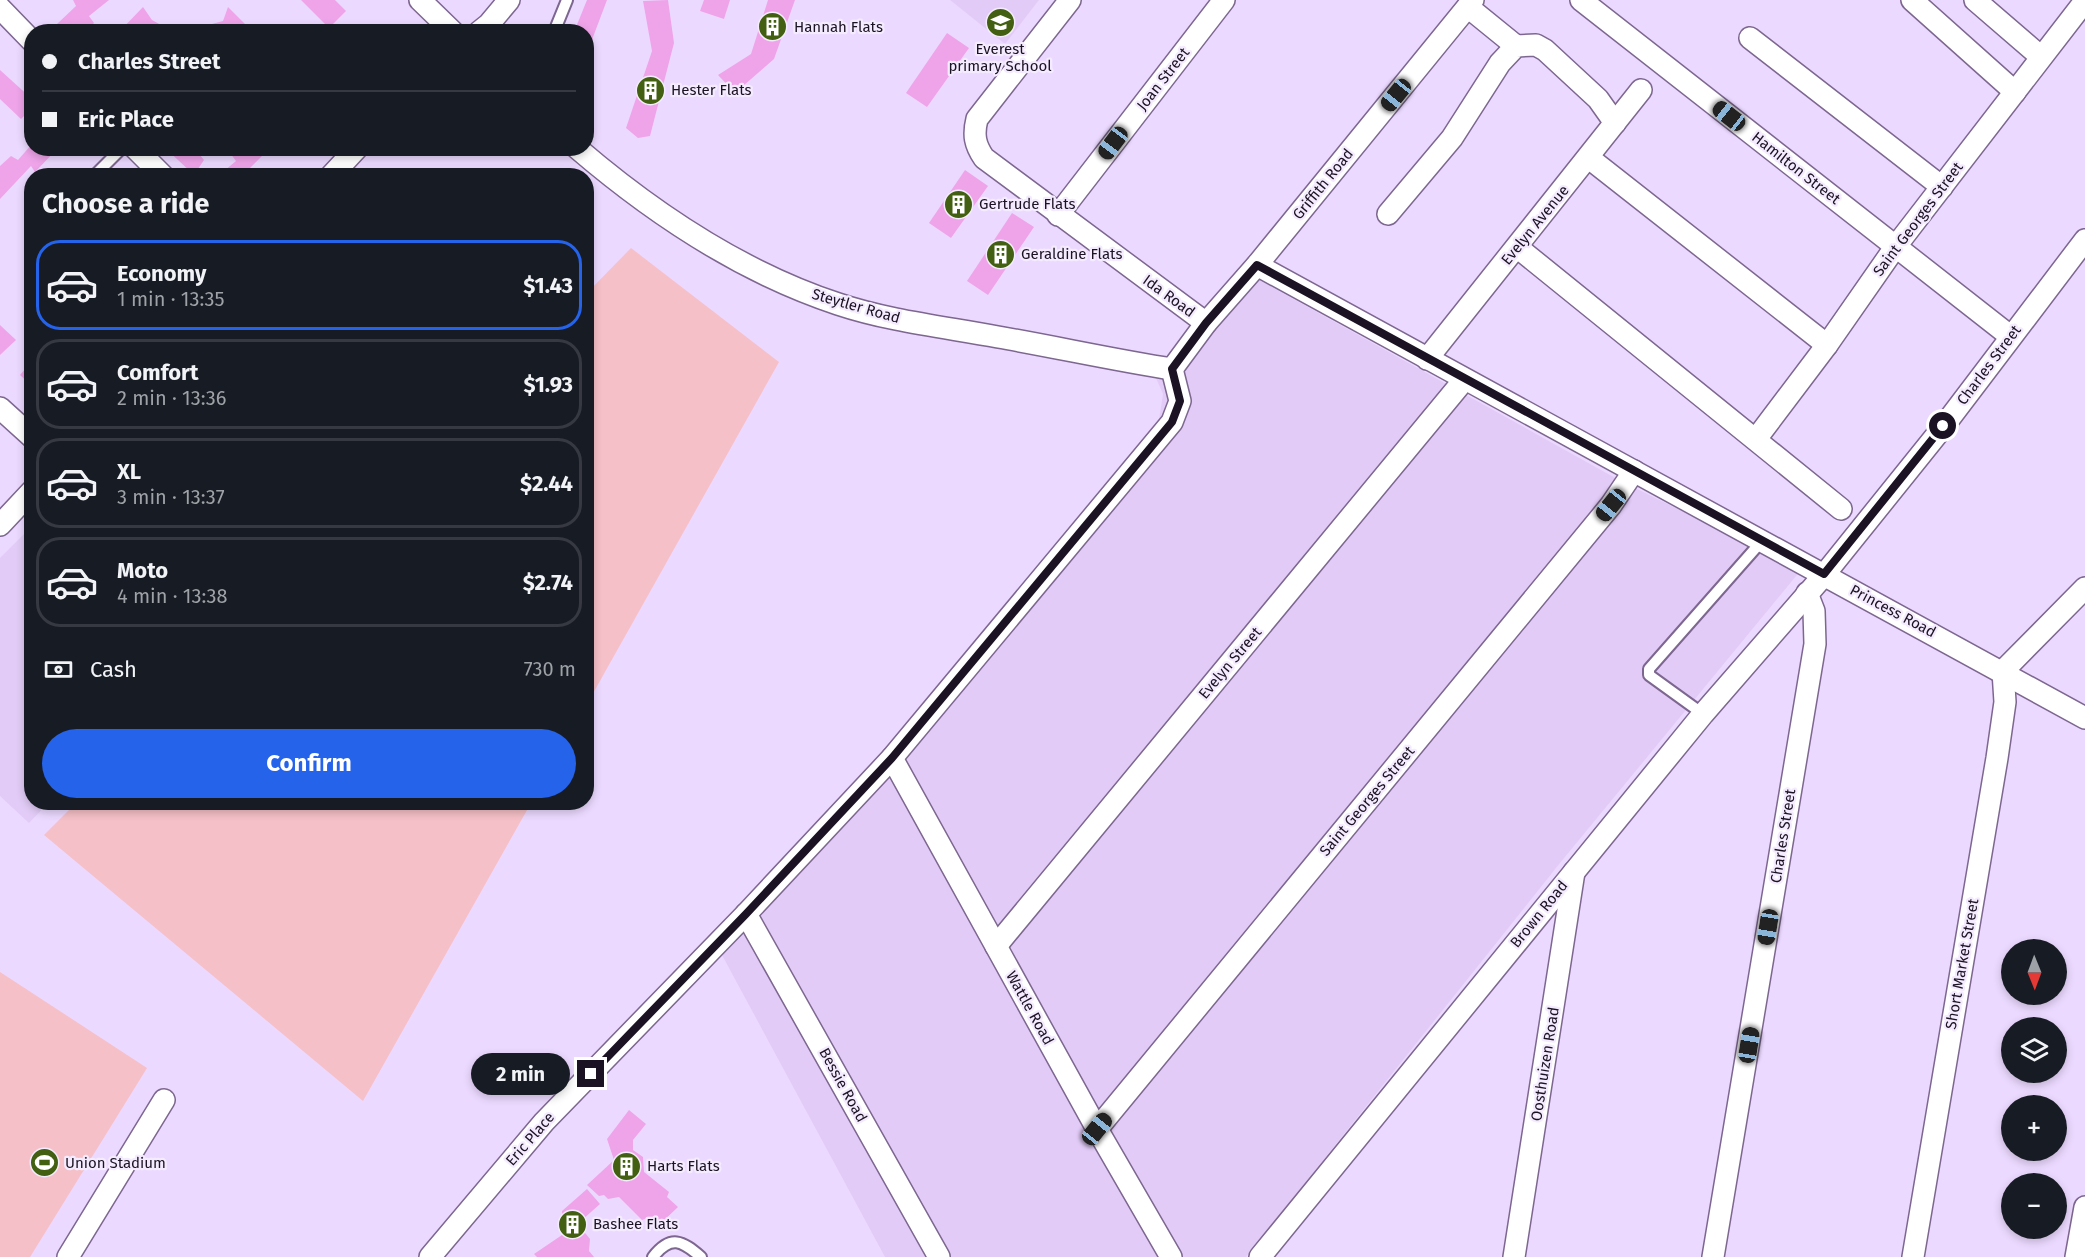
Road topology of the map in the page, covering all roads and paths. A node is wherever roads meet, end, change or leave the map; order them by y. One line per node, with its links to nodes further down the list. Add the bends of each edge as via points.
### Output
1 (420, 0): 12 (street)
2 (509, 0): 13 (street)
3 (567, 0): 14 (lane)
4 (1070, 0): 31 (street, Ida Road, via 977,119 974,130 984,158)
5 (1224, 0): 31 (street, Joan Street)
6 (1581, 0): 34 (street, Hamilton Street)
7 (1912, 0): 20 (street)
8 (1975, 0): 18 (street)
9 (2085, 1): 18 (street, Saint Georges Street)
10 (1471, 3): 17 (street); 36 (street, Griffith Road)
11 (0, 8): 15 (street)
12 (445, 24)
13 (489, 24)
14 (557, 24)
15 (24, 33)
16 (1750, 38): 30 (street)
17 (1516, 46): 21 (street, via 1536,45 1545,50 1598,99); 32 (street, via 1500,63 1452,138)
18 (2042, 57): 20 (street, Saint Georges Street)
19 (1641, 90): 21 (street, Evelyn Avenue)
20 (2015, 92): 30 (street, Saint Georges Street)
21 (1615, 123): 26 (street, Evelyn Avenue)
22 (114, 156): 27 (lane)
23 (143, 156): 28 (street)
24 (350, 156): 29 (street)
25 (587, 156): 41 (street, Steytler Road, via 668,219 748,266 838,304 899,319)
26 (1589, 158): 35 (street, Evelyn Avenue); 39 (street)
27 (102, 168)
28 (155, 168)
29 (338, 168)
30 (1942, 187): 34 (street, Saint Georges Street)
31 (1058, 214): 37 (street, Ida Road)
32 (1388, 214)
33 (2085, 240): 38 (street, Charles Street)
34 (1896, 246): 38 (street, Hamilton Street); 39 (street, Saint Georges Street)
35 (1517, 247): 40 (street, Evelyn Avenue); 45 (street)
36 (1257, 265): 37 (street, Griffith Road); 40 (street, Princess Road)
37 (1206, 323): 41 (street, Griffith Road)
38 (2010, 336): 51 (street, Charles Street)
39 (1827, 345): 45 (street, Saint Georges Street)
40 (1427, 358): 42 (street, Princess Road)
41 (1172, 369): 57 (street, Eric Place, via 1180,401 1172,422)
42 (1464, 380): 46 (street, Princess Road); 60 (street, Evelyn Street)
43 (0, 408): 44 (street)
44 (24, 430)
45 (1756, 439): 48 (street)
46 (1634, 471): 50 (street, Princess Road); 62 (street, Saint Georges Street, via 1603,514)
47 (24, 500): 49 (street)
48 (1841, 509)
49 (0, 525)
50 (1761, 542): 51 (street, Princess Road); 55 (lane, via 1649,669 1649,675)
51 (1824, 574): 53 (street, Brown Road); 54 (street, Princess Road)
52 (2085, 588): 54 (street)
53 (1807, 593): 55 (street, Brown Road); 72 (street, Charles Street, via 1814,611 1815,644)
54 (2003, 671): 56 (street, Princess Road); 73 (street, Short Market Street, via 2005,702 1997,758)
55 (1703, 714): 58 (street, Brown Road)
56 (2085, 718)
57 (892, 758): 59 (street, Eric Place); 60 (street, Wattle Road)
58 (1575, 870): 70 (street, Brown Road); 71 (street, Oosthuizen Road)
59 (746, 914): 65 (street, Eric Place, via 544,1122); 68 (street, Bessie Road)
60 (996, 946): 62 (street, Wattle Road)
61 (164, 1100): 64 (street)
62 (1097, 1129): 69 (street, Wattle Road)
63 (2085, 1207): 74 (street)
64 (68, 1257)
65 (430, 1257)
66 (653, 1257): 67 (lane, via 671,1242 685,1244)
67 (701, 1257)
68 (939, 1257)
69 (1171, 1257)
70 (1260, 1257)
71 (1514, 1257)
72 (1713, 1257)
73 (1913, 1257)
74 (2076, 1257)

